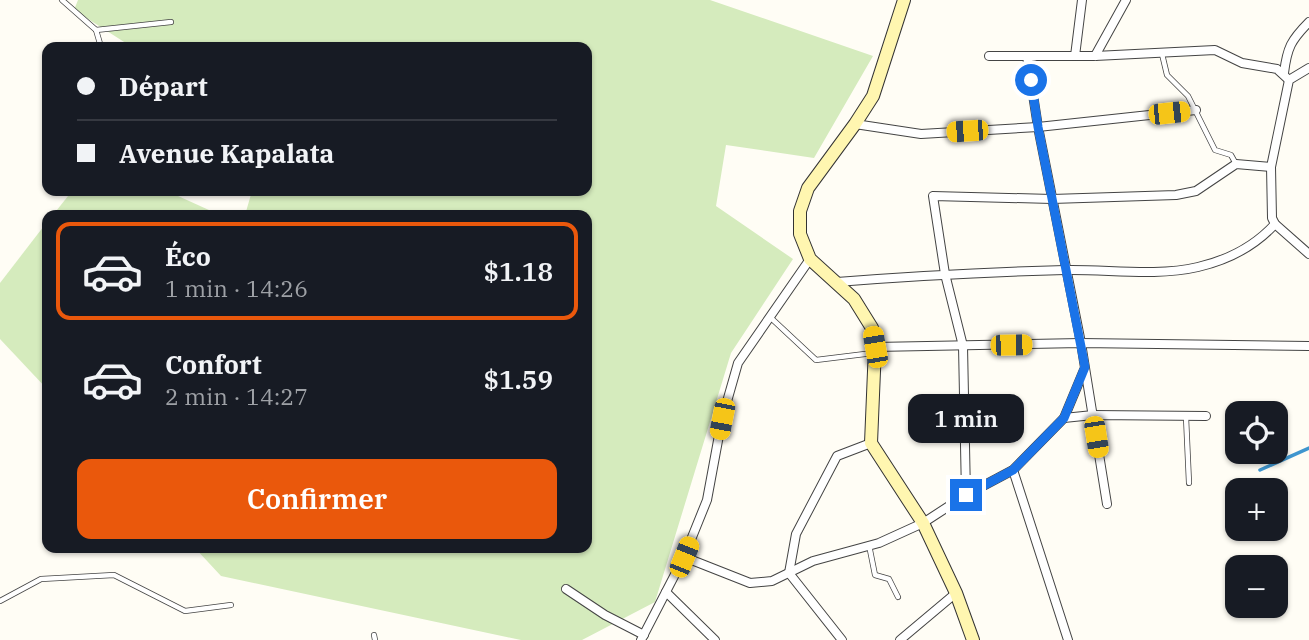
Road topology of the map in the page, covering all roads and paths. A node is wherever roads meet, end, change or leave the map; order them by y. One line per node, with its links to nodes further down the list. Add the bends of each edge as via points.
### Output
1 (62, 0): 7 (lane)
2 (904, 0): 17 (street, via 873,96)
3 (1082, 0): 11 (street)
4 (1126, 0): 12 (street)
5 (171, 22): 7 (lane)
6 (1309, 22): 15 (street, via 1287,50)
7 (96, 30): 8 (lane)
8 (100, 42)
9 (1162, 53): 12 (street); 15 (street, via 1215,50); 16 (lane, via 1167,75)
10 (989, 56): 13 (street)
11 (1075, 56): 12 (street); 13 (street)
12 (1094, 56)
13 (1027, 57): 18 (street)
14 (1309, 68): 15 (street)
15 (1287, 76): 20 (street)
16 (1196, 110): 18 (street); 19 (lane, via 1215,150 1231,155)
17 (855, 124): 18 (street, via 920,134); 24 (street, via 802,202 800,234)
18 (1038, 127): 21 (street)
19 (1236, 164): 20 (street); 21 (street, via 1196,191 1176,195)
20 (1271, 167): 22 (street)
21 (1052, 199): 25 (street); 26 (street, via 933,196)
22 (1275, 224): 23 (street); 25 (street, via 1231,257 1196,268)
23 (1309, 254)
24 (810, 259): 27 (street); 28 (street)
25 (1068, 270): 26 (street); 29 (street)
26 (945, 274): 27 (street); 30 (street)
27 (837, 282): 32 (street, via 872,328)
28 (771, 318): 32 (lane, via 816,360); 45 (street, via 738,363 707,499)
29 (1081, 343): 30 (street); 31 (street); 33 (street)
30 (963, 346): 32 (street); 41 (street)
31 (1309, 346)
32 (875, 350): 38 (street)
33 (1085, 367): 34 (street); 37 (street)
34 (1093, 415): 35 (street); 37 (street); 42 (street)
35 (1186, 415): 36 (street); 40 (lane)
36 (1206, 415)
37 (1064, 418): 39 (street)
38 (871, 443): 43 (street); 46 (street, via 837,456 796,534)
39 (1013, 470): 41 (street); 58 (street)
40 (1189, 483)
41 (966, 495): 43 (street)
42 (1107, 504)
43 (923, 523): 44 (street); 49 (street)
44 (869, 545): 46 (street); 50 (lane, via 875,575 888,579)
45 (684, 557): 46 (street, via 750,583 772,581); 48 (street)
46 (789, 573): 56 (street)
47 (566, 589): 53 (street)
48 (666, 592): 53 (street); 55 (street)
49 (956, 593): 54 (street); 57 (street)
50 (898, 597)
51 (0, 601): 52 (lane, via 41,579 114,575 185,611)
52 (231, 605)
53 (643, 638)
54 (902, 639)
55 (715, 640)
56 (842, 640)
57 (973, 640)
58 (1068, 640)

